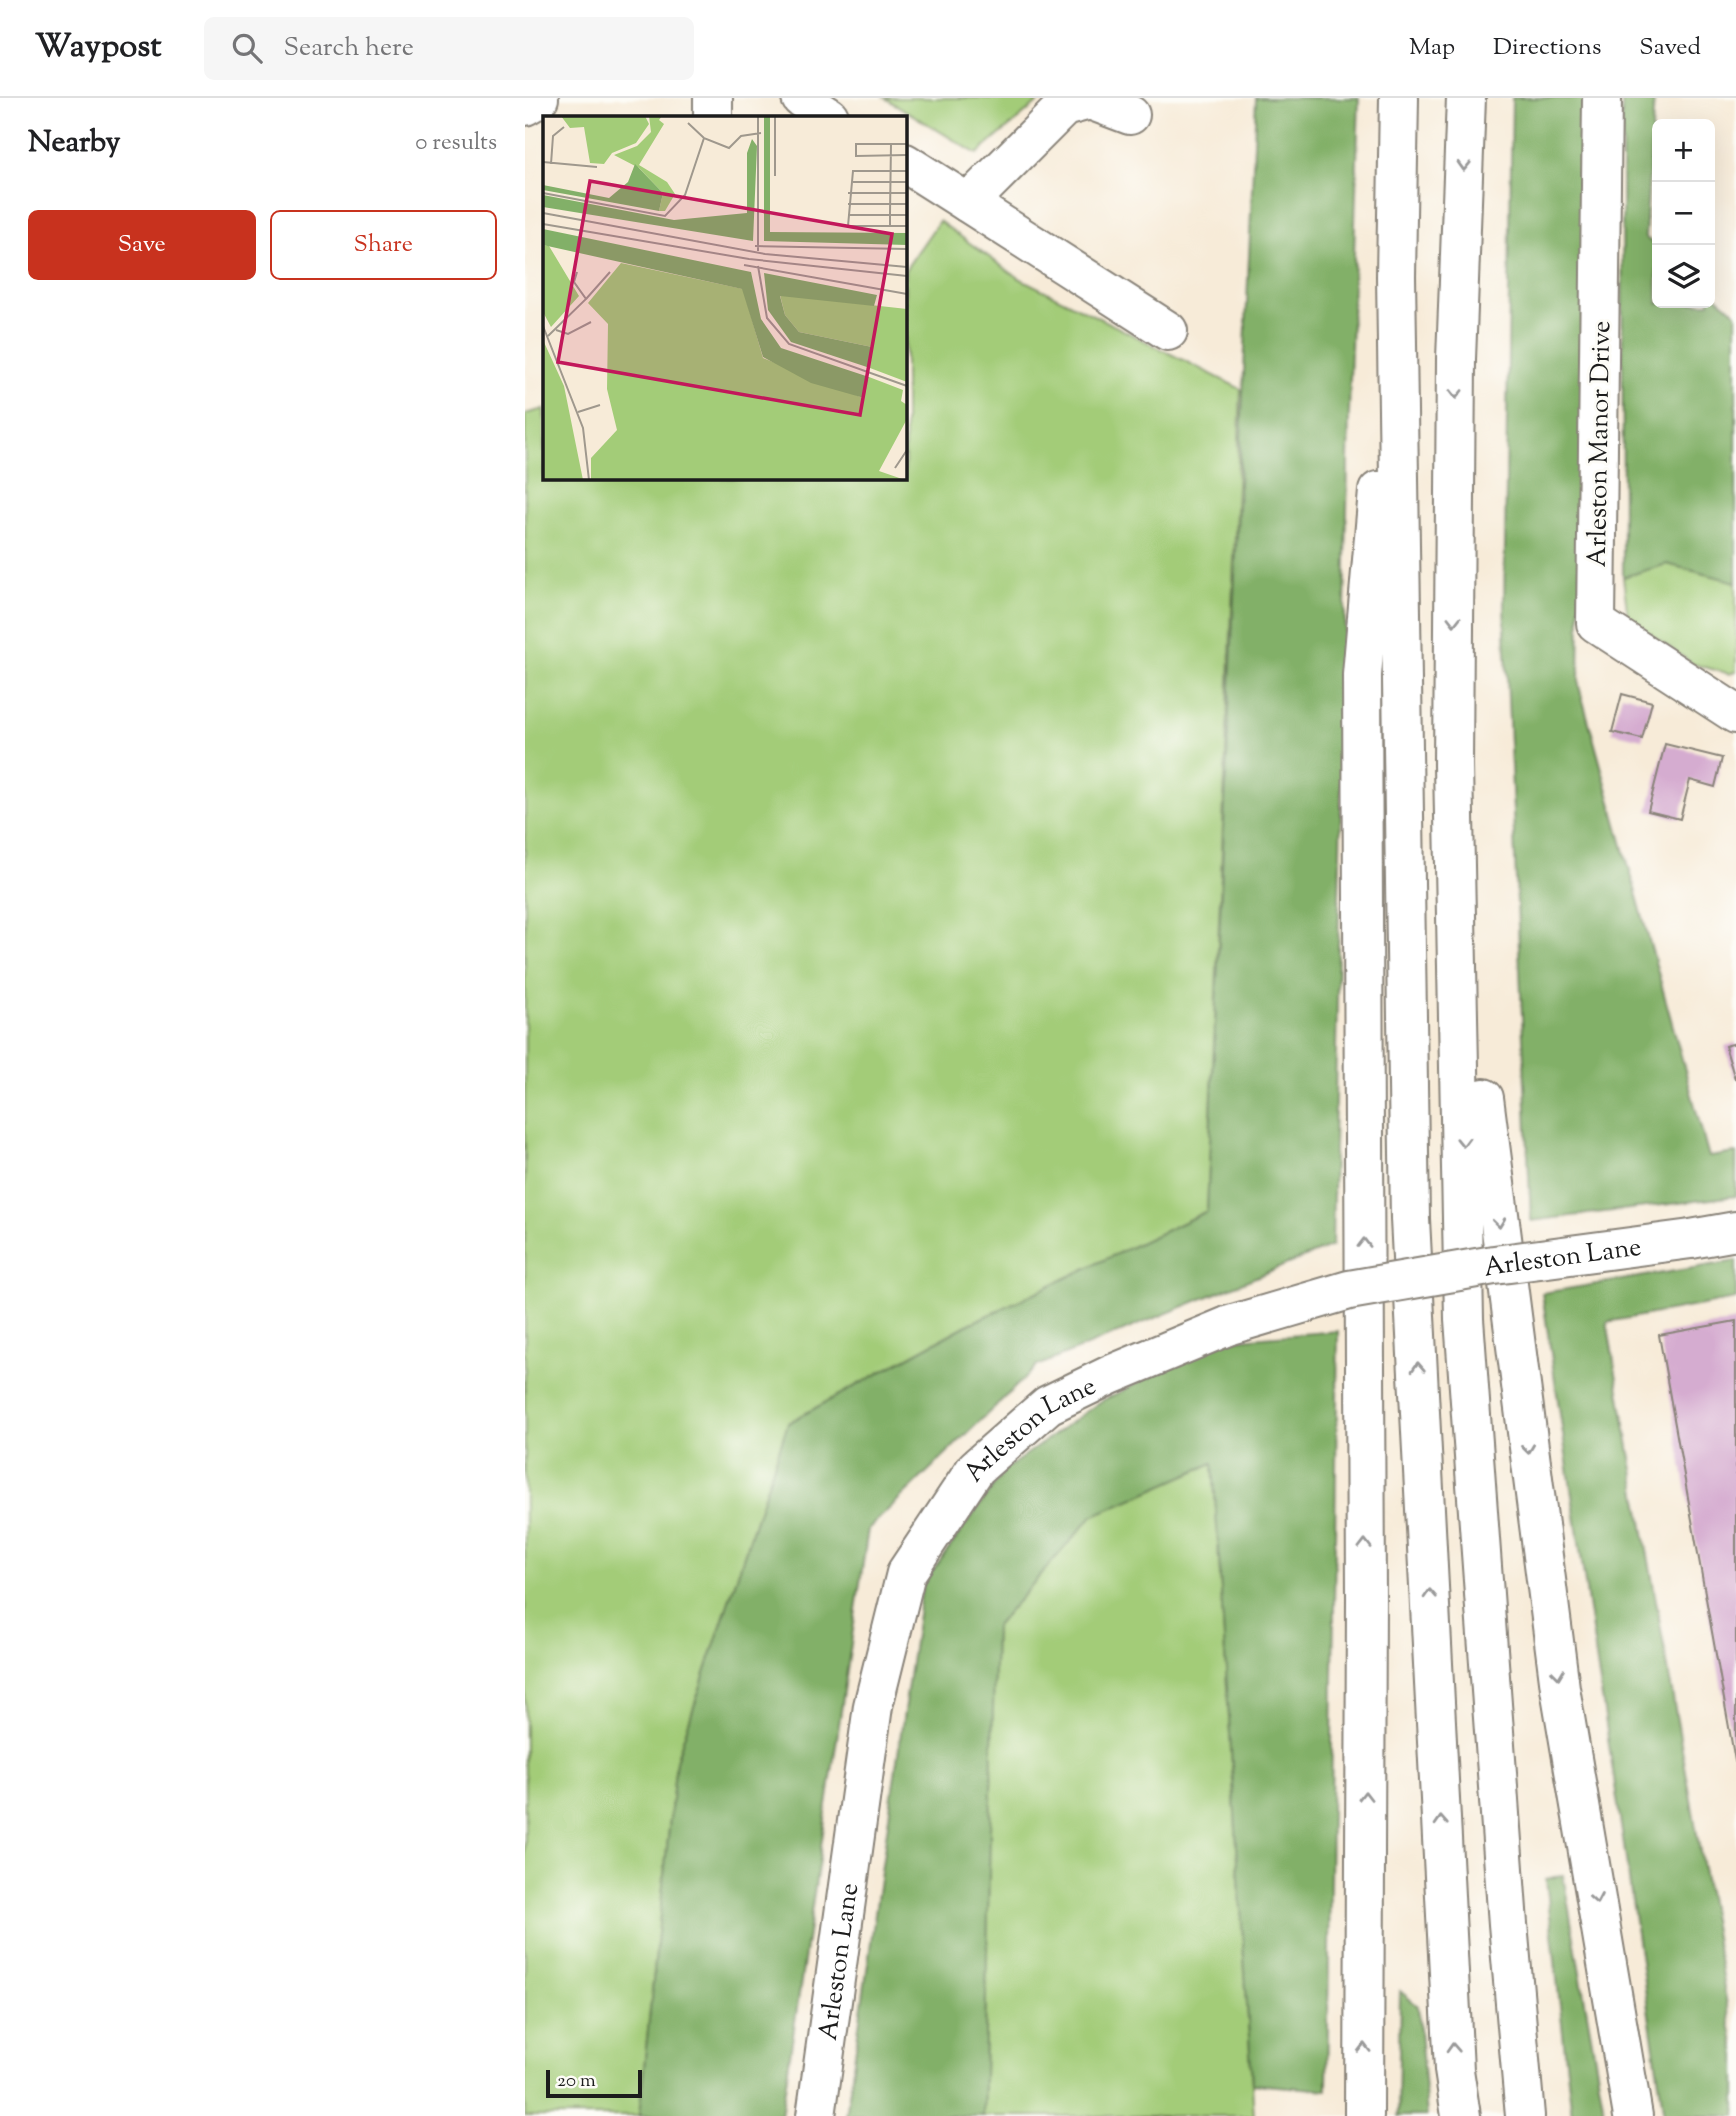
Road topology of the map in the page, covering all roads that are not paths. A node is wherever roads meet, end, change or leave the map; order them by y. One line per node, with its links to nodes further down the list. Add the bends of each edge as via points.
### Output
1 (539, 98): 7 (main road)
2 (713, 98): 9 (main road)
3 (801, 98): 10 (main road)
4 (1399, 98): 13 (main road)
5 (1467, 98): 16 (main road, one-way to 16, via 1456,359)
6 (1602, 98): 15 (main road, Arleston Manor Drive, via 1596,623)
7 (525, 106)
8 (1130, 115): 12 (main road, via 1090,100 1064,107)
9 (713, 116)
10 (828, 116)
11 (907, 164): 12 (main road)
12 (968, 203): 14 (main road)
13 (1397, 276): 19 (main road, one-way to 13, via 1362,675); 20 (main road, one-way to 13, via 1454,2070 1410,1219)
14 (1168, 331)
15 (1736, 714)
16 (1453, 765): 21 (main road, one-way to 21, via 1464,1318); 22 (main road, one-way to 22, via 1489,1147 1560,1688)
17 (1736, 1231): 18 (main road, Arleston Lane, bridge, via 1349,1290 1230,1325 1048,1405 977,1468 906,1573 873,1706)
18 (816, 2116)
19 (1364, 2116)
20 (1461, 2116)
21 (1525, 2116)
22 (1633, 2116)

